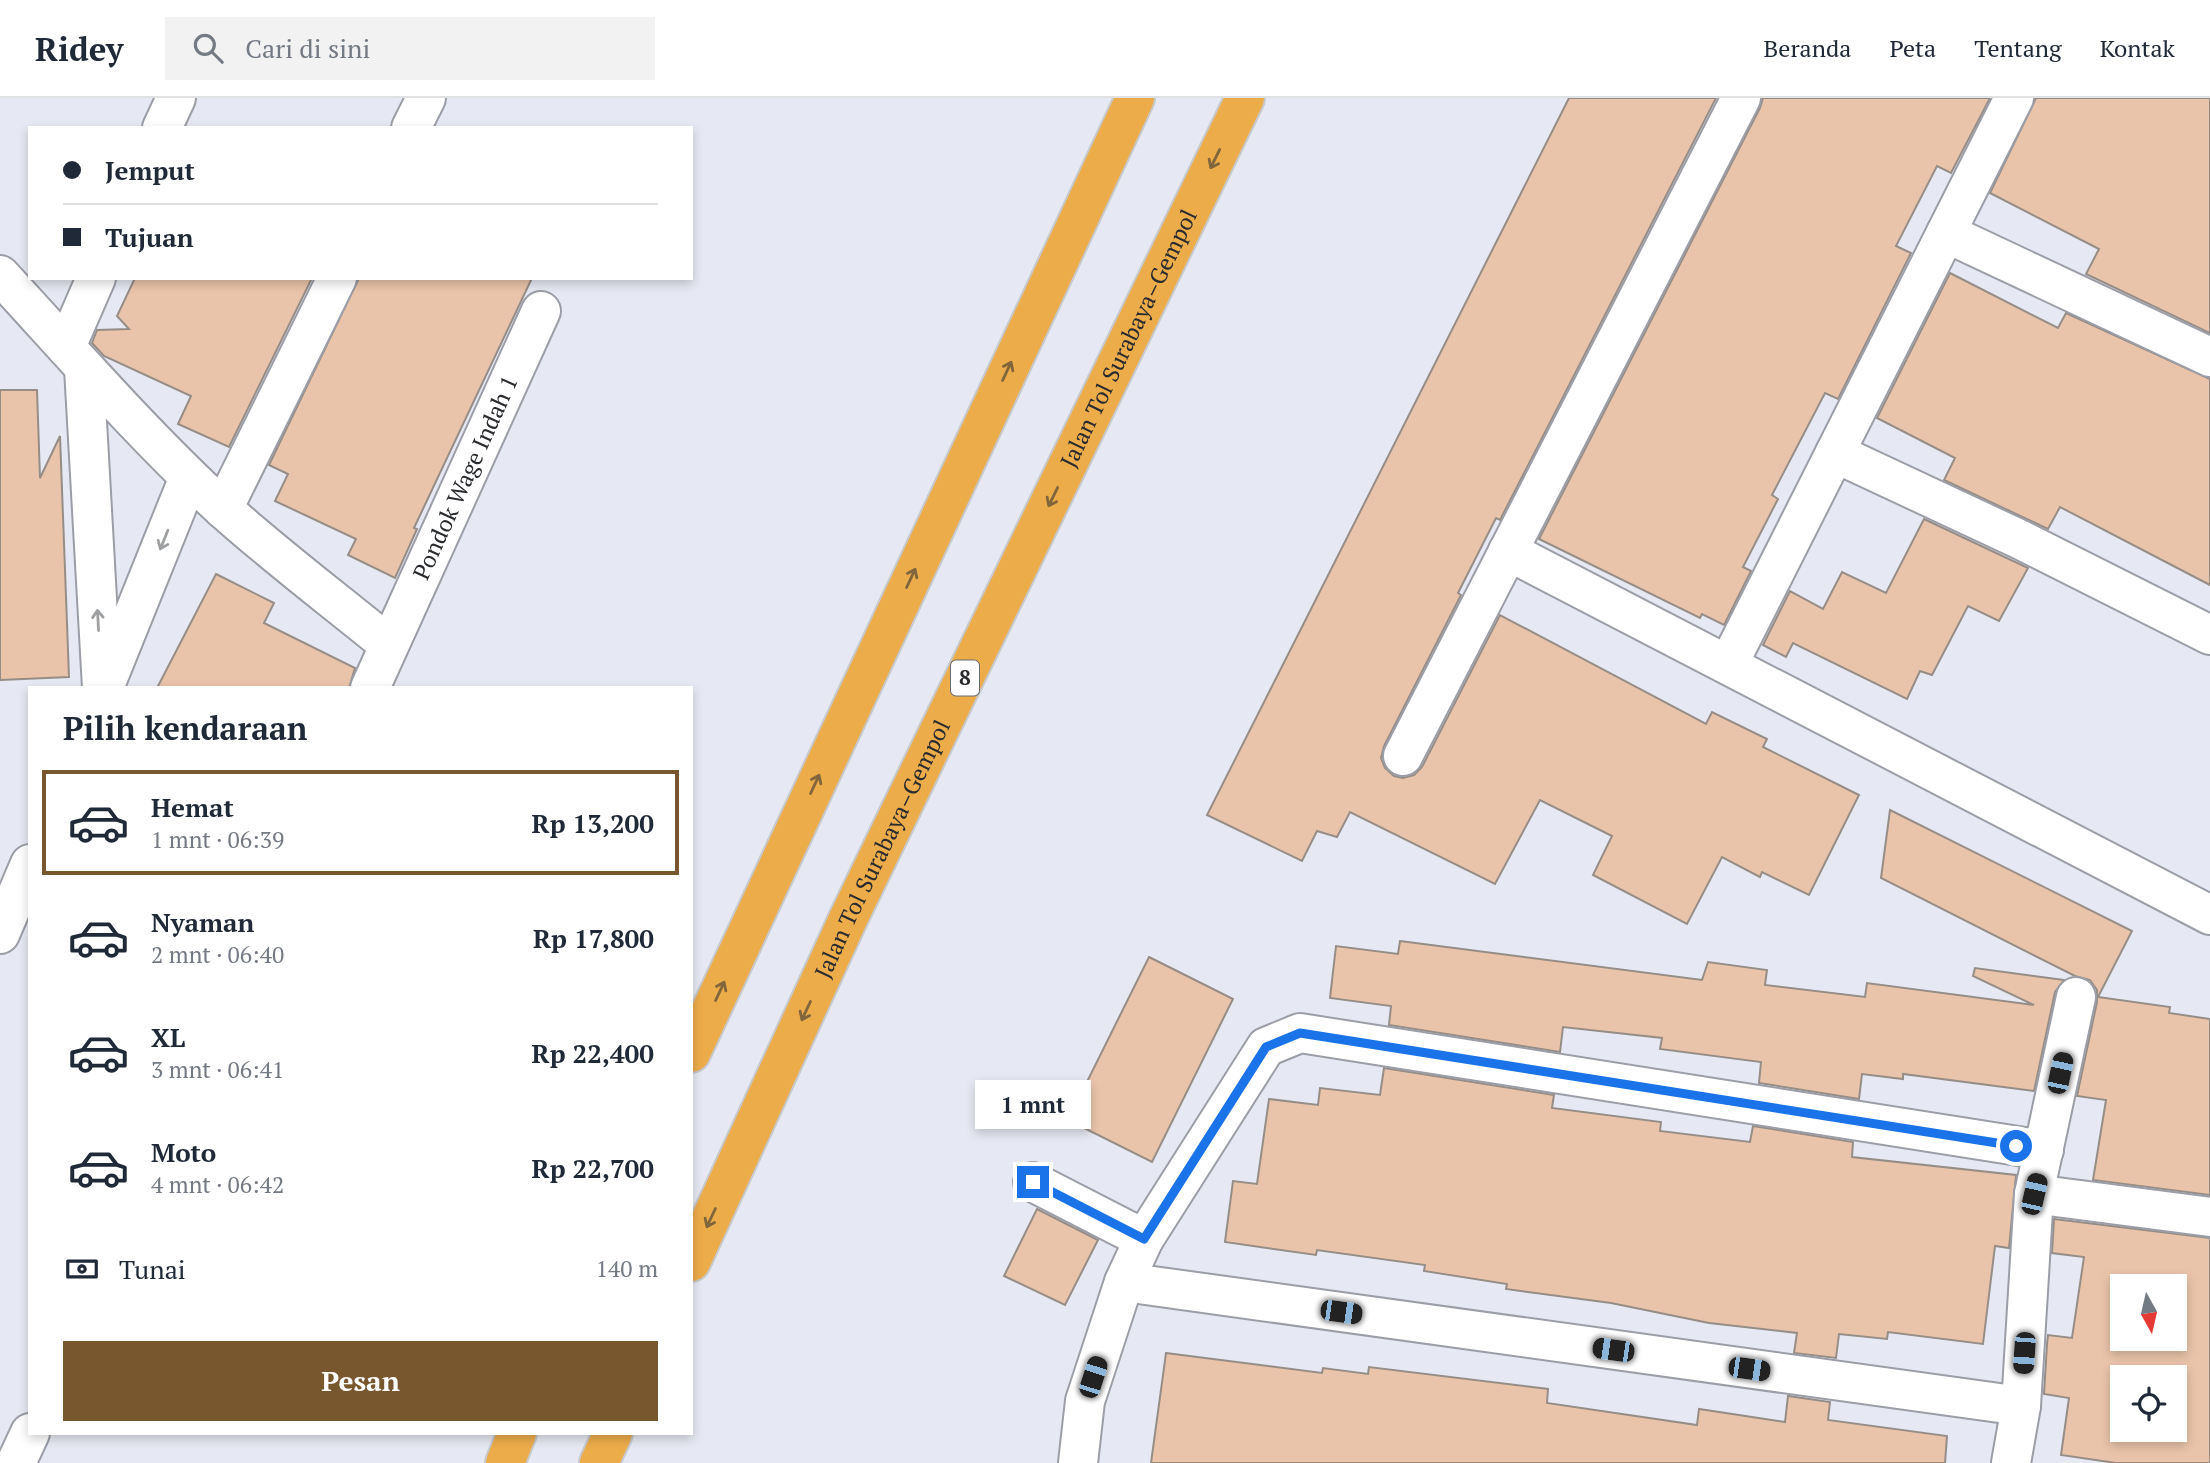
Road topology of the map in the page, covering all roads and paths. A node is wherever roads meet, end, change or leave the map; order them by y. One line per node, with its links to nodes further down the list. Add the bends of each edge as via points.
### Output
1 (176, 98): 7 (street)
2 (426, 98): 8 (street)
3 (1135, 98): 31 (highway, one-way to 3)
4 (1245, 98): 37 (highway, Jalan Tol Surabaya–Gempol / 8, one-way to 37, via 848,919)
5 (1741, 98): 19 (street)
6 (2014, 98): 9 (street)
7 (164, 126)
8 (412, 126)
9 (1946, 233): 15 (street); 16 (street)
10 (0, 275): 14 (street)
11 (95, 280): 14 (street)
12 (336, 280): 18 (street)
13 (541, 311): 21 (street, Pondok Wage Indah 1)
14 (75, 357): 17 (street); 23 (street, one-way to 14)
15 (2210, 357)
16 (1835, 453): 20 (street); 22 (street)
17 (190, 477): 18 (street); 24 (street, one-way to 24)
18 (223, 509): 21 (street)
19 (1508, 551): 22 (street); 26 (street)
20 (2210, 635)
21 (389, 645): 25 (street, Pondok Wage Indah 1)
22 (1730, 663): 28 (street)
23 (103, 686)
24 (104, 686)
25 (371, 686)
26 (1403, 756)
27 (28, 869): 29 (street)
28 (2210, 915)
29 (0, 934)
30 (2076, 996): 32 (street)
31 (693, 1049)
32 (2044, 1150): 34 (street); 36 (street, via 1300,1033 1266,1047)
33 (1033, 1182): 36 (street)
34 (2034, 1194): 35 (street); 39 (street)
35 (2210, 1217)
36 (1144, 1239): 38 (street)
37 (693, 1258)
38 (1124, 1283): 39 (street); 46 (street, via 1085,1401)
39 (2021, 1406): 47 (street)
40 (29, 1435): 43 (street)
41 (516, 1435): 44 (highway)
42 (612, 1435): 45 (highway)
43 (16, 1463)
44 (505, 1463)
45 (599, 1463)
46 (1078, 1463)
47 (2011, 1463)

